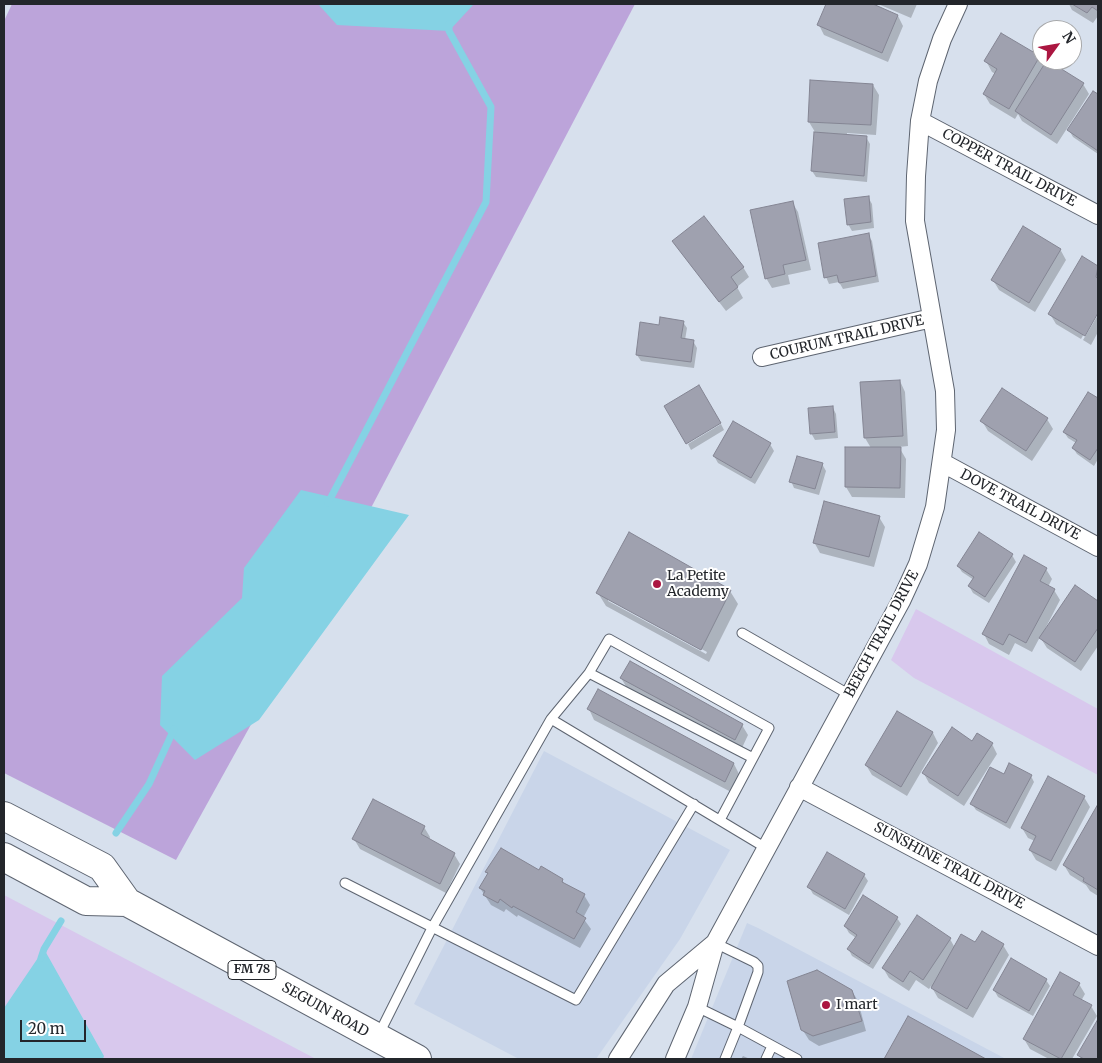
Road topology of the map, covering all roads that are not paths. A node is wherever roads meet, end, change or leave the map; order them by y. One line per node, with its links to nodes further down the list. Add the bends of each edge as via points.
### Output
1 (958, 4): 2 (street, BEECH TRAIL DRIVE, via 928,81)
2 (920, 121): 3 (street, COPPER TRAIL DRIVE); 4 (street, BEECH TRAIL DRIVE, via 916,221)
3 (1098, 215)
4 (932, 318): 5 (street, COURUM TRAIL DRIVE); 6 (street, BEECH TRAIL DRIVE, via 945,391)
5 (762, 357)
6 (943, 463): 7 (street, DOVE TRAIL DRIVE); 10 (street, BEECH TRAIL DRIVE, via 935,507 918,564 902,601)
7 (1098, 547)
8 (742, 633): 10 (lane)
9 (589, 673): 11 (lane); 12 (lane); 12 (lane, via 609,639 769,728)
10 (850, 694): 13 (street, BEECH TRAIL DRIVE)
11 (551, 719): 14 (lane); 21 (lane)
12 (753, 758): 16 (lane)
13 (799, 787): 17 (street, BEECH TRAIL DRIVE); 23 (street, SUNSHINE TRAIL DRIVE)
14 (694, 804): 16 (lane); 21 (lane, via 576,1000)
15 (4, 816): 20 (main road, SEGUIN ROAD / FM 78, via 102,867)
16 (720, 820): 17 (lane)
17 (766, 848): 22 (street, BEECH TRAIL DRIVE)
18 (4, 857): 20 (main road, SEGUIN ROAD / FM 78, via 86,901)
19 (345, 884): 21 (lane)
20 (127, 902): 26 (main road, SEGUIN ROAD / FM 78)
21 (432, 928): 26 (lane)
22 (715, 943): 24 (street, BEECH TRAIL DRIVE); 25 (lane, via 758,966); 29 (street, BEECH TRAIL DRIVE, via 666,984)
23 (1098, 946)
24 (697, 1007): 25 (lane); 30 (street, BEECH TRAIL DRIVE)
25 (738, 1027): 27 (lane); 31 (lane)
26 (376, 1038): 28 (main road, SEGUIN ROAD / FM 78)
27 (772, 1046): 32 (lane); 33 (lane)
28 (417, 1059)
29 (618, 1059)
30 (675, 1059)
31 (725, 1059)
32 (766, 1059)
33 (797, 1059)

